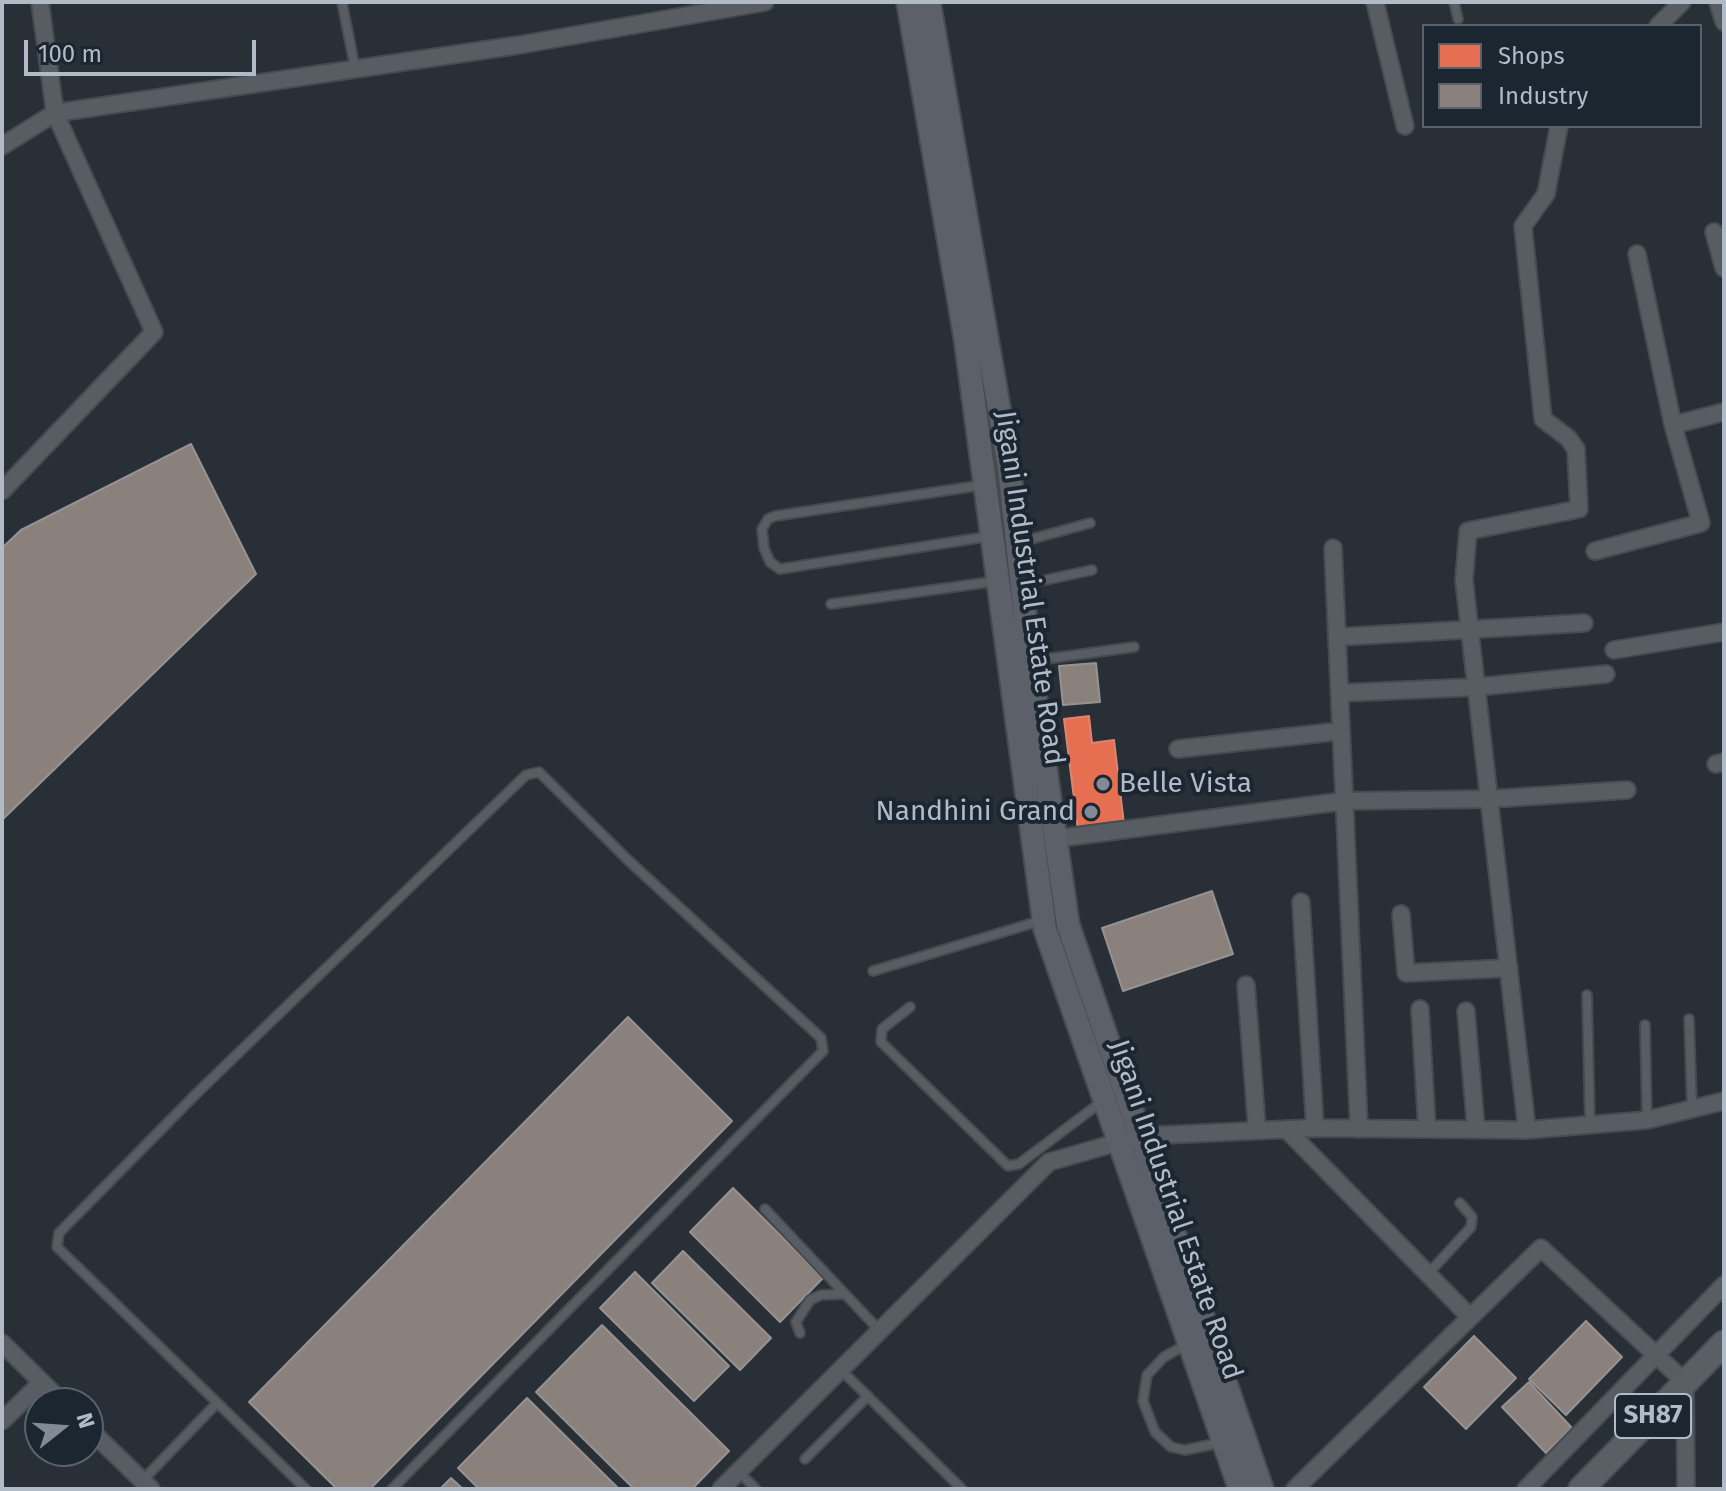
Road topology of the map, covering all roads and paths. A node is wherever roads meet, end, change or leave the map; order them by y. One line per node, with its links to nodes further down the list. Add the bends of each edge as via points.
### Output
1 (40, 2): 14 (street)
2 (342, 2): 13 (lane)
3 (765, 2): 13 (street)
4 (908, 2): 23 (main road, Jigani Industrial Estate Road)
5 (929, 2): 27 (main road, Jigani Industrial Estate Road, via 1009,467)
6 (1375, 2): 15 (street)
7 (1454, 2): 10 (lane)
8 (1682, 2): 12 (street)
9 (1718, 2): 11 (street)
10 (1458, 19)
11 (1724, 22)
12 (1660, 24)
13 (355, 68): 14 (street)
14 (55, 113): 17 (street); 24 (street, via 154,332)
15 (1405, 126)
16 (1559, 128): 35 (street, via 1546,194 1523,226 1543,419 1576,449 1579,509 1468,531 1464,580)
17 (2, 146)
18 (1714, 232): 20 (street)
19 (1637, 254): 22 (street)
20 (1724, 268)
21 (1724, 412): 22 (street)
22 (1673, 425): 29 (street, via 1701,523)
23 (986, 484): 26 (main road, Jigani Industrial Estate Road); 26 (lane, via 775,516 764,524 762,537 770,562 780,569)
24 (2, 491)
25 (1090, 523): 27 (lane)
26 (992, 536): 31 (main road, Jigani Industrial Estate Road)
27 (1017, 544): 32 (main road, Jigani Industrial Estate Road)
28 (1333, 548): 37 (street)
29 (1595, 551)
30 (1092, 570): 32 (lane)
31 (998, 580): 33 (lane); 52 (main road, Jigani Industrial Estate Road)
32 (1022, 586): 40 (main road, Jigani Industrial Estate Road)
33 (831, 604)
34 (1584, 623): 35 (street)
35 (1470, 629): 37 (street); 42 (street)
36 (1724, 632): 39 (street)
37 (1337, 637): 43 (street)
38 (1134, 647): 40 (lane)
39 (1614, 650)
40 (1030, 661): 49 (main road, Jigani Industrial Estate Road)
41 (1606, 674): 42 (street)
42 (1477, 687): 43 (street); 47 (street)
43 (1340, 693): 44 (street)
44 (1341, 731): 45 (street); 48 (street)
45 (1178, 749)
46 (1627, 790): 47 (street)
47 (1490, 799): 48 (street); 53 (street)
48 (1344, 801): 49 (street); 70 (street)
49 (1053, 839): 74 (main road, Jigani Industrial Estate Road, via 1068,925)
50 (1301, 902): 67 (street)
51 (1401, 914): 53 (street, via 1406,973)
52 (1044, 920): 54 (lane); 62 (main road, Jigani Industrial Estate Road)
53 (1509, 968): 73 (street)
54 (873, 971)
55 (1246, 985): 68 (street)
56 (1587, 995): 66 (lane)
57 (910, 1007): 75 (lane, via 882,1029 881,1042 1008,1166)
58 (1420, 1009): 71 (street)
59 (1466, 1011): 72 (street)
60 (1689, 1019): 64 (lane)
61 (1645, 1025): 65 (lane)
62 (1105, 1099): 74 (main road, Jigani Industrial Estate Road); 75 (lane)
63 (1724, 1101): 64 (street)
64 (1692, 1109): 65 (street)
65 (1647, 1120): 66 (street)
66 (1590, 1125): 73 (street)
67 (1315, 1128): 69 (street); 70 (street)
68 (1257, 1129): 69 (street); 74 (street)
69 (1286, 1129): 79 (street)
70 (1359, 1129): 71 (street)
71 (1427, 1129): 72 (street)
72 (1476, 1129): 73 (street)
73 (1527, 1130)
74 (1130, 1139): 76 (street, via 1049,1162); 85 (main road, Jigani Industrial Estate Road); 108 (main road, Jigani Industrial Estate Road)
75 (1019, 1164): 76 (lane)
76 (1033, 1178): 83 (street)
77 (1460, 1203): 79 (lane, via 1472,1217 1471,1227)
78 (765, 1209): 81 (lane)
79 (1428, 1274): 82 (street)
80 (1724, 1285): 88 (street)
81 (845, 1294): 83 (lane); 84 (lane, via 810,1300 796,1322)
82 (1469, 1316): 88 (street, via 1541,1248); 109 (street)
83 (880, 1331): 89 (street)
84 (800, 1333)
85 (1190, 1342): 96 (main road, Jigani Industrial Estate Road); 96 (lane, via 1147,1375 1143,1401 1155,1432 1171,1447 1185,1450)
86 (2, 1343): 90 (street)
87 (1724, 1343): 91 (main road, SH87)
88 (1658, 1356): 91 (street); 110 (street)
89 (841, 1370): 93 (lane); 99 (street)
90 (42, 1382): 92 (street); 95 (street)
91 (1685, 1382): 100 (main road, SH87); 112 (street)
92 (47, 1387)
93 (868, 1396): 98 (lane); 106 (lane)
94 (217, 1403): 101 (lane); 102 (lane); 103 (lane, via 57,1247 59,1233 526,775 539,772 821,1038 823,1051)
95 (2, 1421)
96 (1224, 1442): 107 (main road, Jigani Industrial Estate Road)
97 (104, 1444): 101 (street)
98 (805, 1459)
99 (739, 1471): 104 (street); 105 (lane)
100 (1605, 1477): 111 (main road, SH87)
101 (146, 1485)
102 (306, 1489)
103 (392, 1489)
104 (721, 1489)
105 (756, 1489)
106 (962, 1489)
107 (1240, 1489)
108 (1262, 1489)
109 (1295, 1489)
110 (1526, 1489)
111 (1581, 1489)
112 (1686, 1489)

